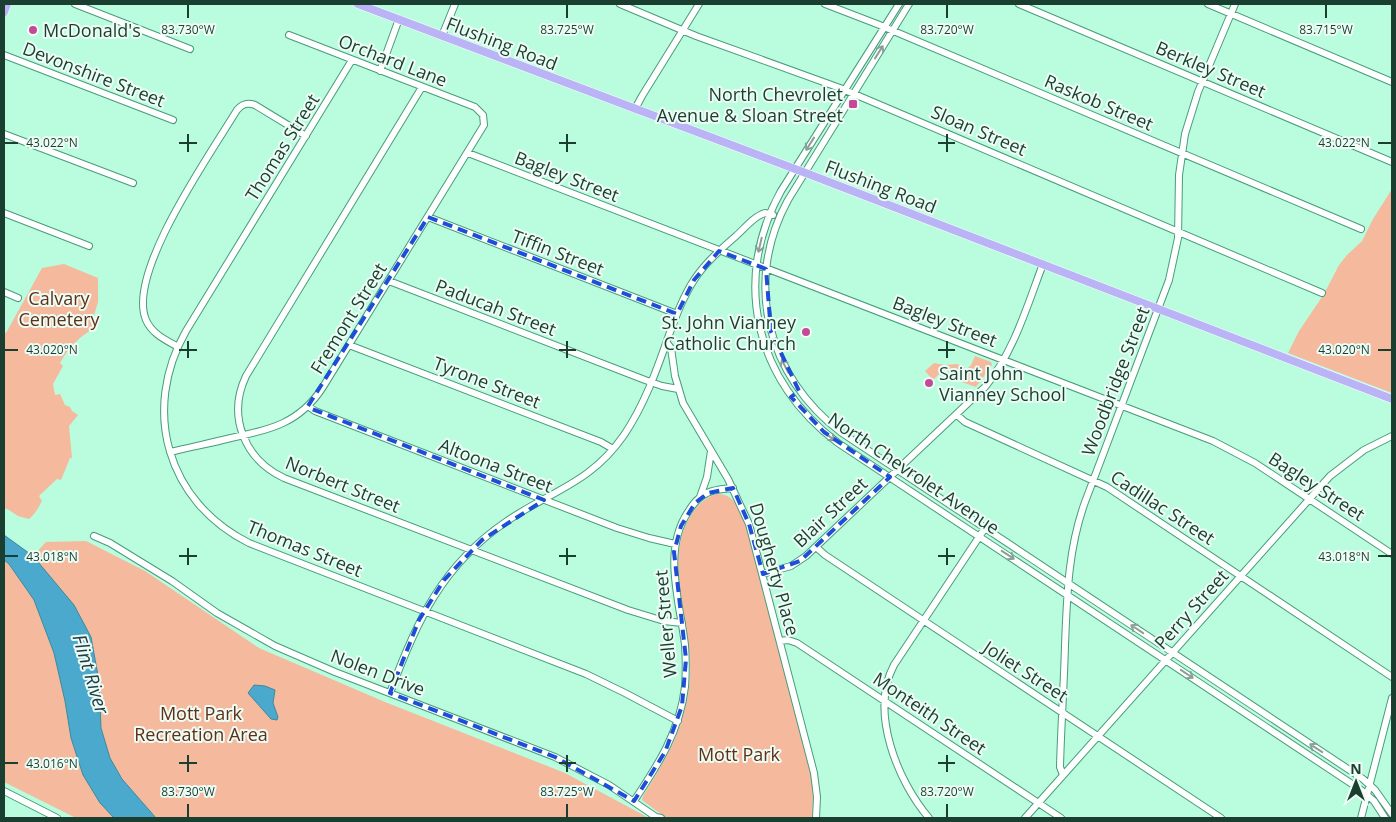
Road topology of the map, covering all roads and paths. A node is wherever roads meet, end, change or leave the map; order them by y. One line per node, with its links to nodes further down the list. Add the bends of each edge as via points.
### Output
1 (7, 4): 13 (main road)
2 (75, 4): 21 (street)
3 (358, 4): 15 (main road, Flushing Road)
4 (456, 4): 20 (street)
5 (620, 4): 17 (street, Sloan Street)
6 (699, 4): 17 (street)
7 (825, 4): 16 (street, Raskob Street)
8 (899, 4): 16 (street, North Chevrolet Avenue)
9 (909, 4): 18 (street, North Chevrolet Avenue)
10 (1019, 4): 25 (street, Berkley Street)
11 (1208, 4): 14 (street)
12 (1236, 4): 14 (street, Woodbridge Street)
13 (4, 12)
14 (1231, 14): 25 (street, Woodbridge Street); 26 (street)
15 (399, 20): 20 (main road, Flushing Road); 24 (street)
16 (884, 27): 18 (street, Raskob Street); 28 (street, North Chevrolet Avenue)
17 (682, 30): 28 (street, Sloan Street); 30 (street)
18 (892, 30): 29 (street, North Chevrolet Avenue, one-way to 18); 36 (street, Raskob Street)
19 (289, 35): 23 (street, Orchard Lane)
20 (442, 36): 30 (main road, Flushing Road)
21 (190, 49)
22 (4, 55): 32 (street, Devonshire Street)
23 (352, 60): 24 (street, Orchard Lane); 34 (street, Thomas Street)
24 (380, 71): 27 (street, Orchard Lane)
25 (1203, 82): 36 (street, Woodbridge Street, via 1188,121); 37 (street, Berkley Street)
26 (1392, 82)
27 (422, 87): 31 (street, Orchard Lane, via 475,107); 70 (street, Norbert Street, via 247,372 238,405)
28 (845, 90): 29 (street, Sloan Street); 38 (street, North Chevrolet Avenue, one-way to 38)
29 (853, 94): 39 (street, North Chevrolet Avenue); 46 (street, Sloan Street)
30 (636, 108): 38 (main road, Flushing Road)
31 (484, 117): 35 (street, Fremont Street, via 483,127)
32 (174, 120)
33 (4, 134): 40 (street)
34 (306, 136): 60 (street, Thomas Street); 60 (street, via 245,100 170,220 156,250 144,291 143,307 149,326)
35 (468, 153): 43 (street, Fremont Street); 48 (street, Bagley Street)
36 (1181, 153): 45 (street, Raskob Street); 46 (street, Woodbridge Street)
37 (1392, 162)
38 (795, 169): 39 (main road, Flushing Road); 42 (street, North Chevrolet Avenue)
39 (805, 172): 44 (street, North Chevrolet Avenue); 49 (main road, Flushing Road)
40 (133, 184)
41 (4, 214): 47 (street)
42 (770, 214): 44 (street); 48 (street, via 761,215); 50 (street, North Chevrolet Avenue, one-way to 50)
43 (428, 217): 52 (street, Fremont Street); 57 (street, Tiffin Street)
44 (779, 217): 51 (street, North Chevrolet Avenue)
45 (1361, 229)
46 (1178, 231): 54 (street, Sloan Street); 56 (street, Woodbridge Street, via 1173,268)
47 (89, 246)
48 (719, 251): 50 (street, Bagley Street); 57 (street, via 694,280)
49 (1043, 264): 56 (main road, Flushing Road); 61 (street, Blair Street)
50 (757, 265): 51 (street, Bagley Street); 65 (street, North Chevrolet Avenue, via 756,300 762,335 774,369)
51 (766, 269): 61 (street, Bagley Street); 64 (street, North Chevrolet Avenue, one-way to 51, via 771,332)
52 (389, 281): 59 (street, Fremont Street); 62 (street, Paducah Street)
53 (4, 292): 55 (street)
54 (1322, 293)
55 (18, 298)
56 (1159, 309): 66 (main road, Flushing Road); 67 (street, Woodbridge Street)
57 (677, 314): 58 (street)
58 (666, 343): 62 (street); 63 (street, Dougherty Place, via 671,348)
59 (349, 345): 68 (street, Fremont Street); 72 (street, Tyrone Street)
60 (178, 347): 74 (street, Thomas Street, via 164,396)
61 (1004, 360): 67 (street, Bagley Street); 69 (street, Blair Street, via 985,388)
62 (651, 382): 63 (street, Paducah Street); 72 (street, via 635,418)
63 (678, 389): 73 (street, Dougherty Place)
64 (799, 391): 65 (street); 75 (street, North Chevrolet Avenue, via 837,429)
65 (791, 397): 76 (street, North Chevrolet Avenue, one-way to 76, via 824,432)
66 (1392, 399)
67 (1122, 405): 77 (street, Woodbridge Street); 80 (street, Bagley Street, via 1230,449)
68 (308, 406): 70 (street, Fremont Street, via 278,426); 81 (street, Altoona Street)
69 (957, 415): 75 (street, Blair Street); 77 (street, Cadillac Street, via 972,425)
70 (242, 436): 74 (street, Fremont Street); 87 (street, Norbert Street, via 256,458 280,476)
71 (1392, 436): 80 (street, Perry Street, via 1348,460)
72 (613, 449): 81 (street, via 580,479)
73 (711, 451): 78 (street, Dougherty Place); 79 (street, Weller Street, via 708,477)
74 (170, 452): 93 (street, Thomas Street, via 180,477 196,501 216,523 234,535 264,550)
75 (898, 470): 76 (street, Blair Street); 82 (street, North Chevrolet Avenue)
76 (890, 477): 84 (street, North Chevrolet Avenue); 86 (street, Blair Street)
77 (1093, 480): 90 (street, Cadillac Street); 91 (street, Woodbridge Street, via 1076,529)
78 (733, 488): 79 (street, via 712,491); 89 (street, Dougherty Place, via 749,524)
79 (699, 498): 85 (street, Weller Street, via 683,521)
80 (1309, 499): 88 (street, Bagley Street); 90 (street, Perry Street)
81 (545, 500): 85 (street, Altoona Street, via 623,530); 87 (street, via 507,521)
82 (985, 528): 84 (street); 91 (street, North Chevrolet Avenue)
83 (94, 536): 100 (street, Nolen Drive, via 172,581 258,637)
84 (979, 536): 92 (street, North Chevrolet Avenue, one-way to 92); 94 (street)
85 (675, 544): 95 (street, Weller Street)
86 (816, 548): 89 (street, Blair Street, via 796,564); 94 (street, Joliet Street)
87 (471, 550): 93 (street, via 440,585); 95 (street, Norbert Street, via 634,612)
88 (1392, 554)
89 (763, 574): 96 (street, Dougherty Place)
90 (1241, 576): 97 (street, Perry Street); 99 (street, Cadillac Street)
91 (1068, 583): 92 (street, Woodbridge Street); 97 (street, North Chevrolet Avenue, one-way to 91)
92 (1067, 595): 98 (street, North Chevrolet Avenue); 103 (street, Woodbridge Street)
93 (424, 611): 100 (street); 105 (street, Thomas Street, via 595,678)
94 (923, 621): 102 (street, via 892,668); 103 (street, Joliet Street)
95 (682, 623): 105 (street, Weller Street, via 686,670)
96 (780, 641): 102 (street, Monteith Street, via 797,643); 117 (street, Dougherty Place, via 814,773)
97 (1173, 652): 98 (street, Perry Street); 104 (street, North Chevrolet Avenue)
98 (1166, 660): 106 (street, North Chevrolet Avenue, one-way to 106); 107 (street, Perry Street)
99 (1392, 677)
100 (390, 693): 112 (street, Nolen Drive, via 555,757)
101 (1392, 698): 109 (street)
102 (885, 702): 113 (street, Monteith Street); 118 (street, via 888,734 898,767 913,796)
103 (1063, 713): 107 (street, Joliet Street); 108 (street, Woodbridge Street, via 1060,767)
104 (1268, 716): 106 (street); 109 (street, North Chevrolet Avenue, one-way to 104)
105 (678, 721): 112 (street, Weller Street, via 665,752)
106 (1262, 724): 111 (street, North Chevrolet Avenue)
107 (1098, 737): 108 (street, Perry Street); 121 (street, Joliet Street)
108 (1063, 776): 113 (street, Perry Street)
109 (1371, 785): 111 (street); 114 (street, North Chevrolet Avenue)
110 (4, 792): 115 (street)
111 (1368, 795): 122 (street); 123 (street, North Chevrolet Avenue)
112 (634, 801): 116 (street, Nolen Drive)
113 (1039, 804): 119 (street, Perry Street); 120 (street, Monteith Street)
114 (1392, 814)
115 (58, 818)
116 (661, 818)
117 (816, 818)
118 (930, 818)
119 (1025, 818)
120 (1061, 818)
121 (1221, 818)
122 (1361, 818)
123 (1385, 818)

